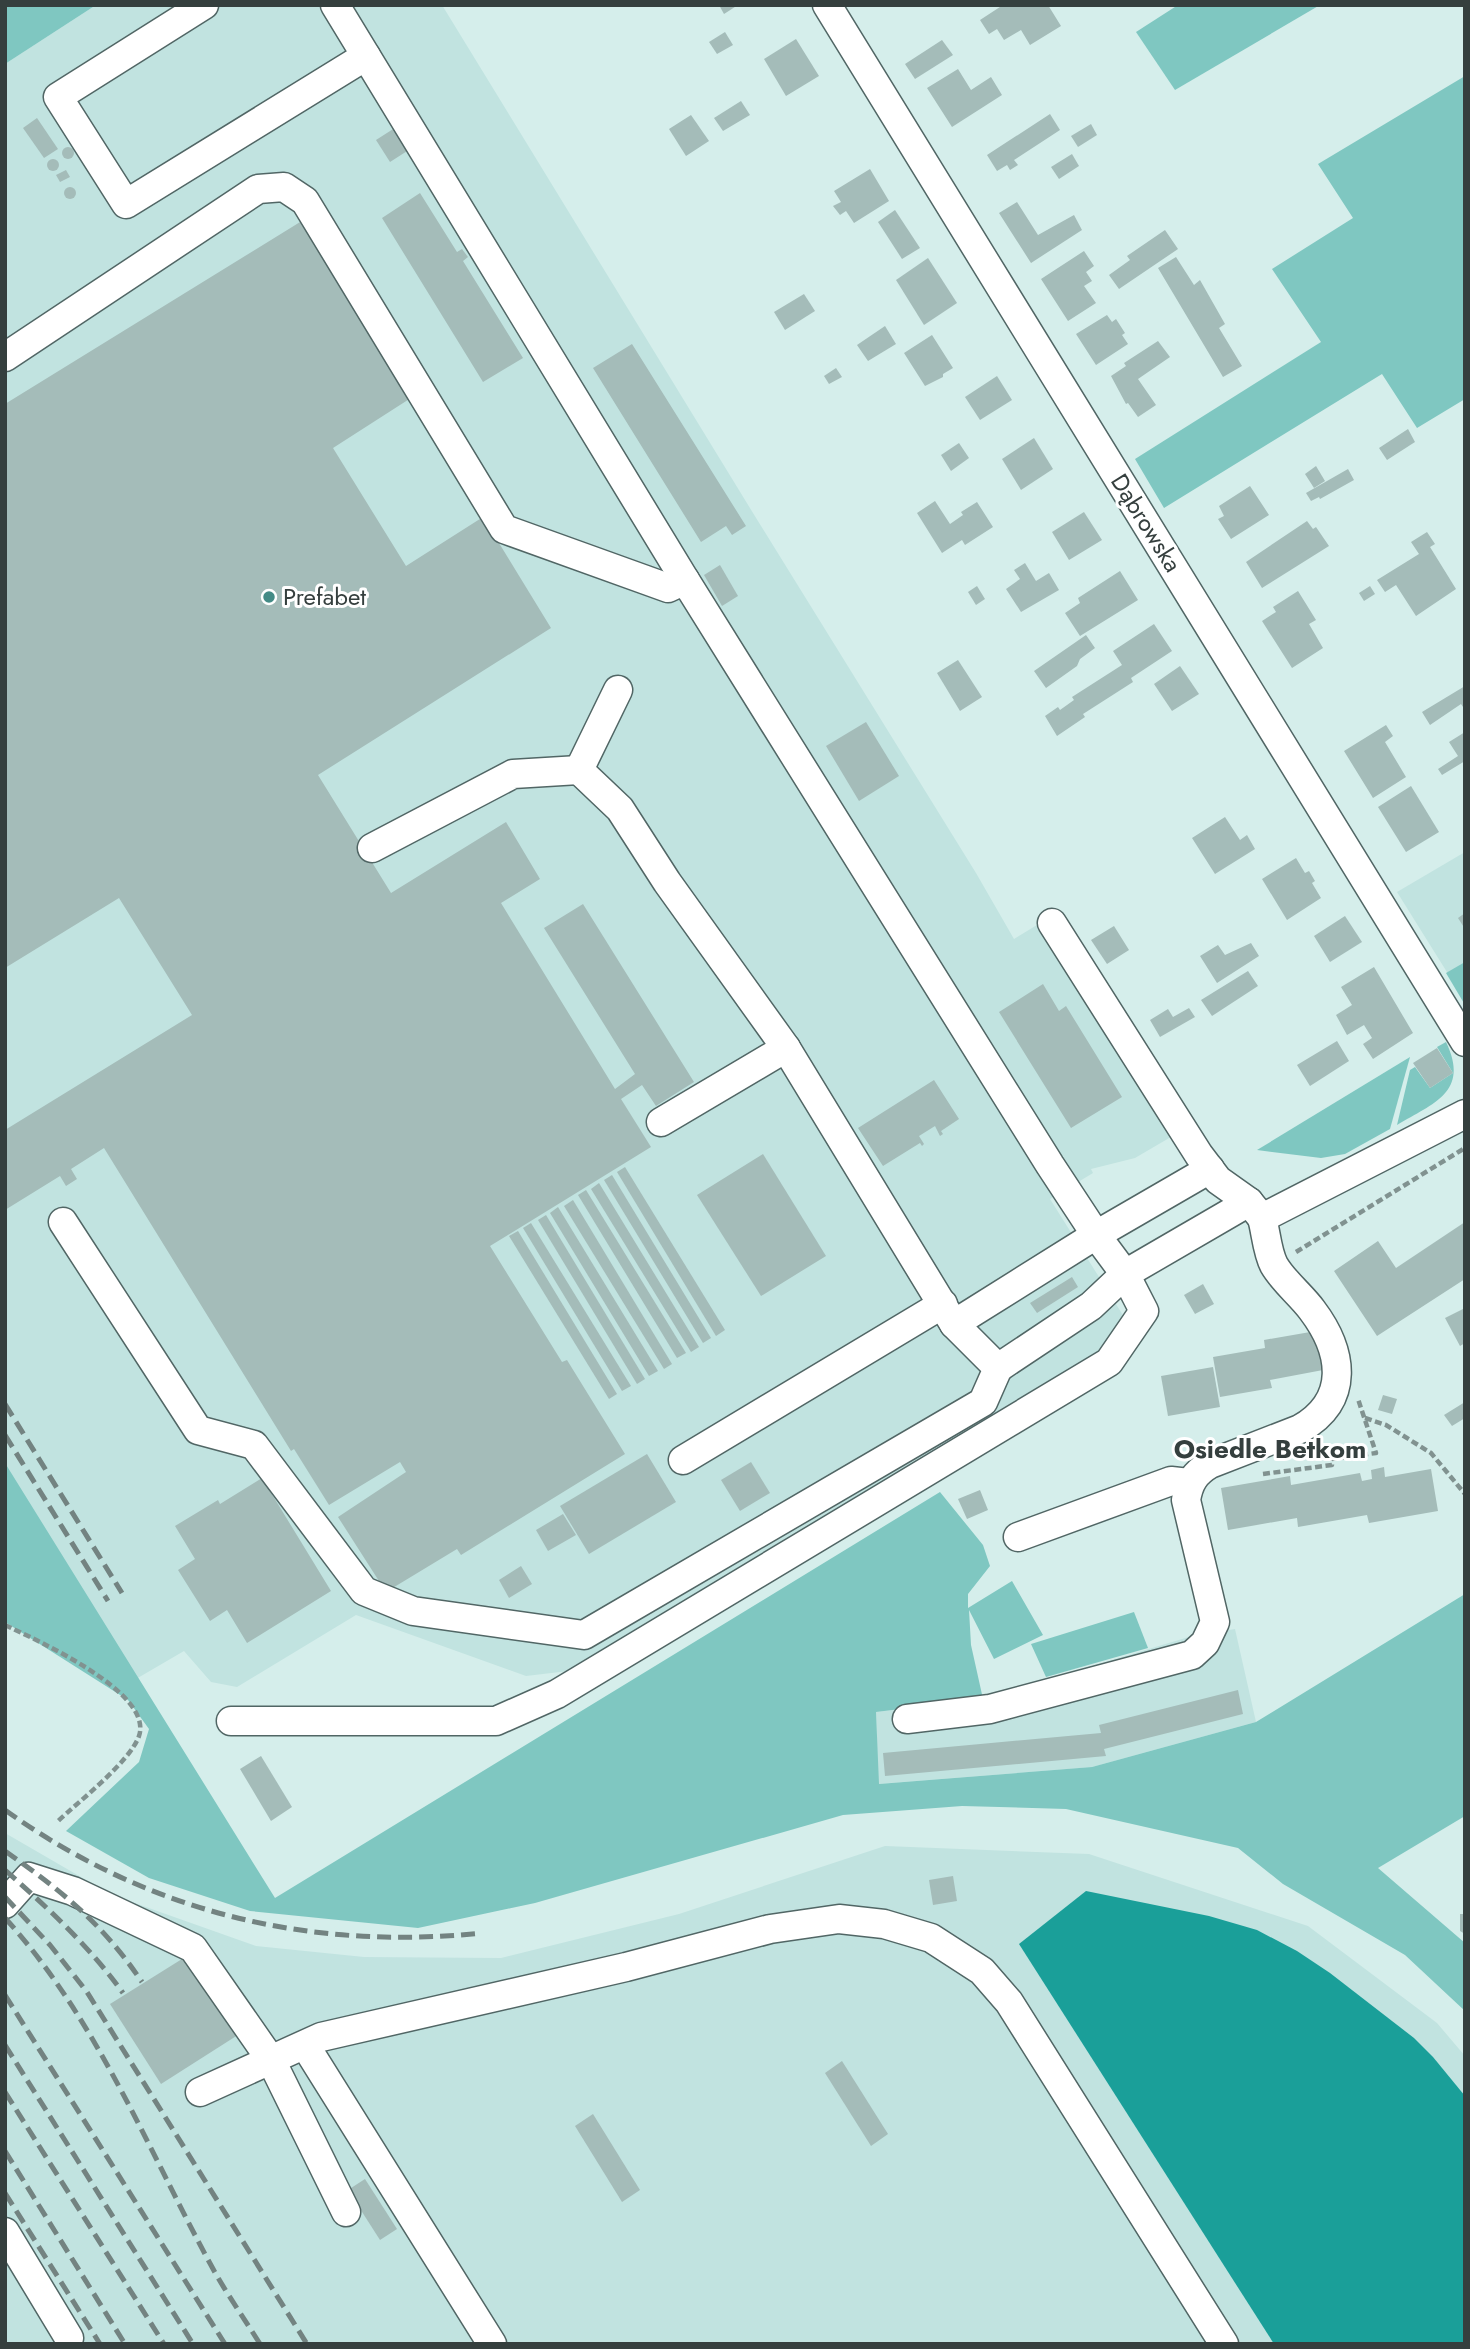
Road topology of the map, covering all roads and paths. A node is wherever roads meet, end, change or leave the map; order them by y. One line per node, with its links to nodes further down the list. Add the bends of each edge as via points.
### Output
1 (204, 5): 4 (street, via 58,97 126,204)
2 (335, 5): 4 (street)
3 (827, 5): 11 (street, Dąbrowska)
4 (366, 56): 6 (street)
5 (5, 357): 6 (street, via 258,189 284,187 305,201 504,529 668,588)
6 (685, 580): 19 (street)
7 (618, 690): 8 (street)
8 (579, 770): 9 (street, via 513,774); 12 (street, via 620,809)
9 (372, 848)
10 (1052, 923): 16 (street)
11 (1465, 1041)
12 (786, 1048): 14 (street); 22 (street)
13 (1465, 1114): 17 (street)
14 (661, 1122)
15 (1465, 1147): 20 (path)
16 (1210, 1169): 17 (street); 19 (street)
17 (1255, 1210): 20 (street); 21 (street)
18 (63, 1222): 23 (street, via 198,1430 254,1445 364,1591 413,1611 584,1635 983,1402)
19 (1096, 1235): 21 (street); 22 (street)
20 (1274, 1265): 24 (street, via 1330,1338 1337,1366)
21 (1125, 1274): 23 (street, via 1091,1306); 33 (street, via 1144,1311 1110,1363 557,1694 496,1721)
22 (948, 1314): 23 (street); 26 (street)
23 (998, 1368)
24 (1335, 1389): 25 (path, via 1358,1399); 28 (street, via 1331,1401 1312,1422 1210,1464)
25 (1364, 1418): 27 (path, via 1376,1452 1332,1460 1332,1465); 29 (path, via 1386,1425 1431,1453)
26 (683, 1460)
27 (1251, 1476)
28 (1189, 1483): 30 (street, via 1171,1480); 32 (street, via 1186,1500 1215,1622 1205,1643 1192,1655 990,1709)
29 (1465, 1494)
30 (1018, 1537)
31 (5, 1625): 34 (path, via 95,1673 128,1700 139,1722 139,1735 123,1760)
32 (907, 1719)
33 (231, 1721)
34 (57, 1822)
35 (5, 1905): 37 (street, via 29,1877 73,1891 193,1948)
36 (305, 2045): 37 (street); 42 (street); 43 (street, via 321,2036 626,1967 770,1929 839,1919 884,1924 931,1938 982,1970 1009,2002)
37 (271, 2060): 38 (street); 39 (street)
38 (200, 2092)
39 (346, 2212)
40 (5, 2232): 41 (street)
41 (69, 2339)
42 (492, 2344)
43 (1224, 2344)

